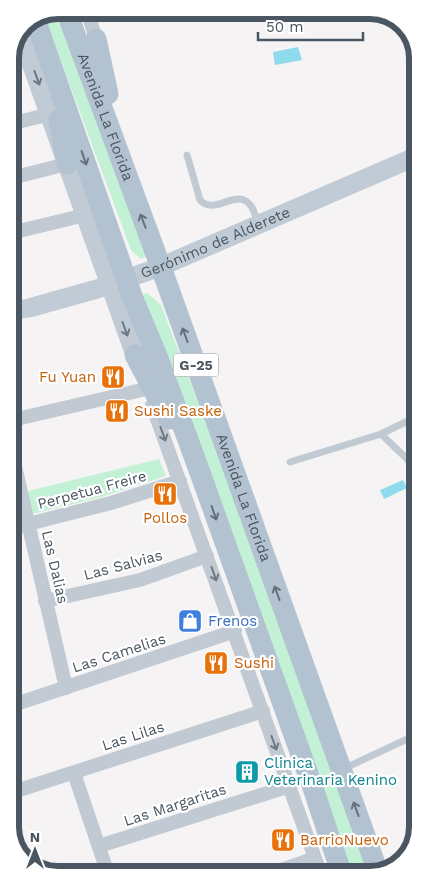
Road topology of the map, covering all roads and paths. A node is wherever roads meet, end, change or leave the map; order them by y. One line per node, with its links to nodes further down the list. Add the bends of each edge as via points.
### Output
1 (69, 19): 9 (main road, Avenida La Florida / G-25)
2 (90, 19): 4 (street, Avenida La Florida)
3 (37, 25): 6 (main road, G-25)
4 (96, 39): 9 (main road, via 107,85)
5 (23, 40): 7 (street, one-way to 7)
6 (49, 60): 12 (main road); 18 (main road, G-25, one-way to 18)
7 (50, 114): 8 (street); 12 (street)
8 (19, 122)
9 (114, 142): 17 (main road, Avenida La Florida / G-25, one-way to 9)
10 (187, 155): 15 (lane, via 203,203 213,206 236,199 245,200 253,209)
11 (409, 160): 15 (street, Gerónimo de Alderete)
12 (67, 164): 13 (street); 14 (street)
13 (19, 176)
14 (85, 215): 16 (street); 18 (street)
15 (258, 225): 17 (street, Gerónimo de Alderete)
16 (19, 231)
17 (160, 267): 18 (street, Gerónimo de Alderete); 35 (main road, Avenida La Florida / G-25, one-way to 17)
18 (118, 282): 19 (street, Gerónimo de Alderete); 20 (street, one-way to 20); 27 (main road, G-25)
19 (19, 310)
20 (135, 355): 21 (street); 27 (main road)
21 (146, 389): 22 (street); 28 (street, one-way to 28)
22 (19, 418)
23 (409, 420): 24 (lane)
24 (381, 434): 25 (lane); 26 (lane)
25 (290, 462)
26 (409, 462)
27 (198, 467): 36 (main road, G-25, one-way to 36)
28 (180, 481): 30 (street, Perpetua Freire); 32 (street)
29 (19, 484): 30 (street, Las Dalias)
30 (28, 524): 31 (street, Perpetua Freire); 33 (street, Las Dalias)
31 (19, 526)
32 (207, 556): 33 (street, Las Salvias, via 140,580); 34 (street, one-way to 34)
33 (46, 601): 37 (street, Las Dalias)
34 (235, 631): 37 (street, Las Camelias); 39 (street)
35 (294, 639): 36 (main road, via 284,655 274,656); 41 (main road, Avenida La Florida / G-25)
36 (263, 650): 51 (main road, G-25)
37 (66, 688): 38 (street, Las Camelias)
38 (19, 703)
39 (262, 711): 42 (street, Las Lilas); 43 (street, one-way to 43)
40 (409, 738): 41 (lane)
41 (341, 770): 47 (main road, Avenida La Florida / G-25, one-way to 41)
42 (74, 772): 44 (street, Las Lilas); 45 (street)
43 (290, 786): 45 (street, Las Margaritas); 46 (street)
44 (19, 790)
45 (99, 846): 48 (street)
46 (315, 858): 49 (street); 50 (street)
47 (376, 865)
48 (105, 866)
49 (292, 866)
50 (318, 866)
51 (338, 866)

